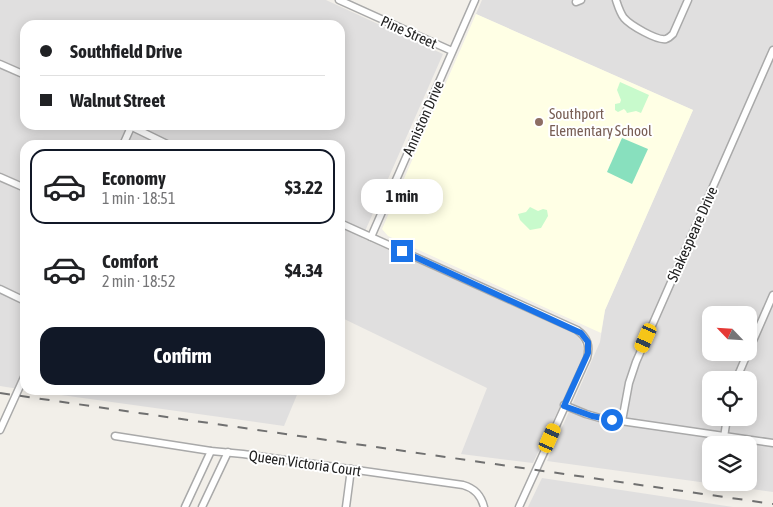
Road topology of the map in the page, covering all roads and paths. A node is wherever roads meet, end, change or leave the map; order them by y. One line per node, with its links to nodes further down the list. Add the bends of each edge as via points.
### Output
1 (339, 0): 6 (street, Pine Street)
2 (475, 0): 6 (street, Anniston Drive)
3 (616, 0): 4 (street, via 622,14 633,26 660,38 668,38 672,34)
4 (688, 0)
5 (773, 50): 21 (street, Shakespeare Drive, via 636,362)
6 (452, 51): 14 (street, Anniston Drive)
7 (0, 64): 8 (street)
8 (20, 73)
9 (138, 130): 10 (street)
10 (159, 140)
11 (0, 177): 12 (street)
12 (20, 186)
13 (345, 224): 14 (street)
14 (371, 237): 20 (street, via 578,330 588,342 588,353)
15 (0, 289): 17 (street)
16 (773, 295): 18 (street)
17 (20, 298)
18 (758, 329)
19 (20, 386): 22 (street)
20 (564, 406): 21 (street); 34 (street)
21 (622, 422): 24 (street)
22 (0, 430)
23 (115, 436): 27 (street, Queen Victoria Court)
24 (717, 436)
25 (757, 441): 26 (street)
26 (773, 443)
27 (211, 451): 28 (street, Queen Victoria Court); 30 (street)
28 (228, 452): 29 (street, Queen Victoria Court); 31 (street)
29 (351, 469): 32 (street); 33 (street, Queen Victoria Court, via 465,485 477,492)
30 (185, 507)
31 (202, 507)
32 (346, 507)
33 (484, 507)
34 (519, 507)

